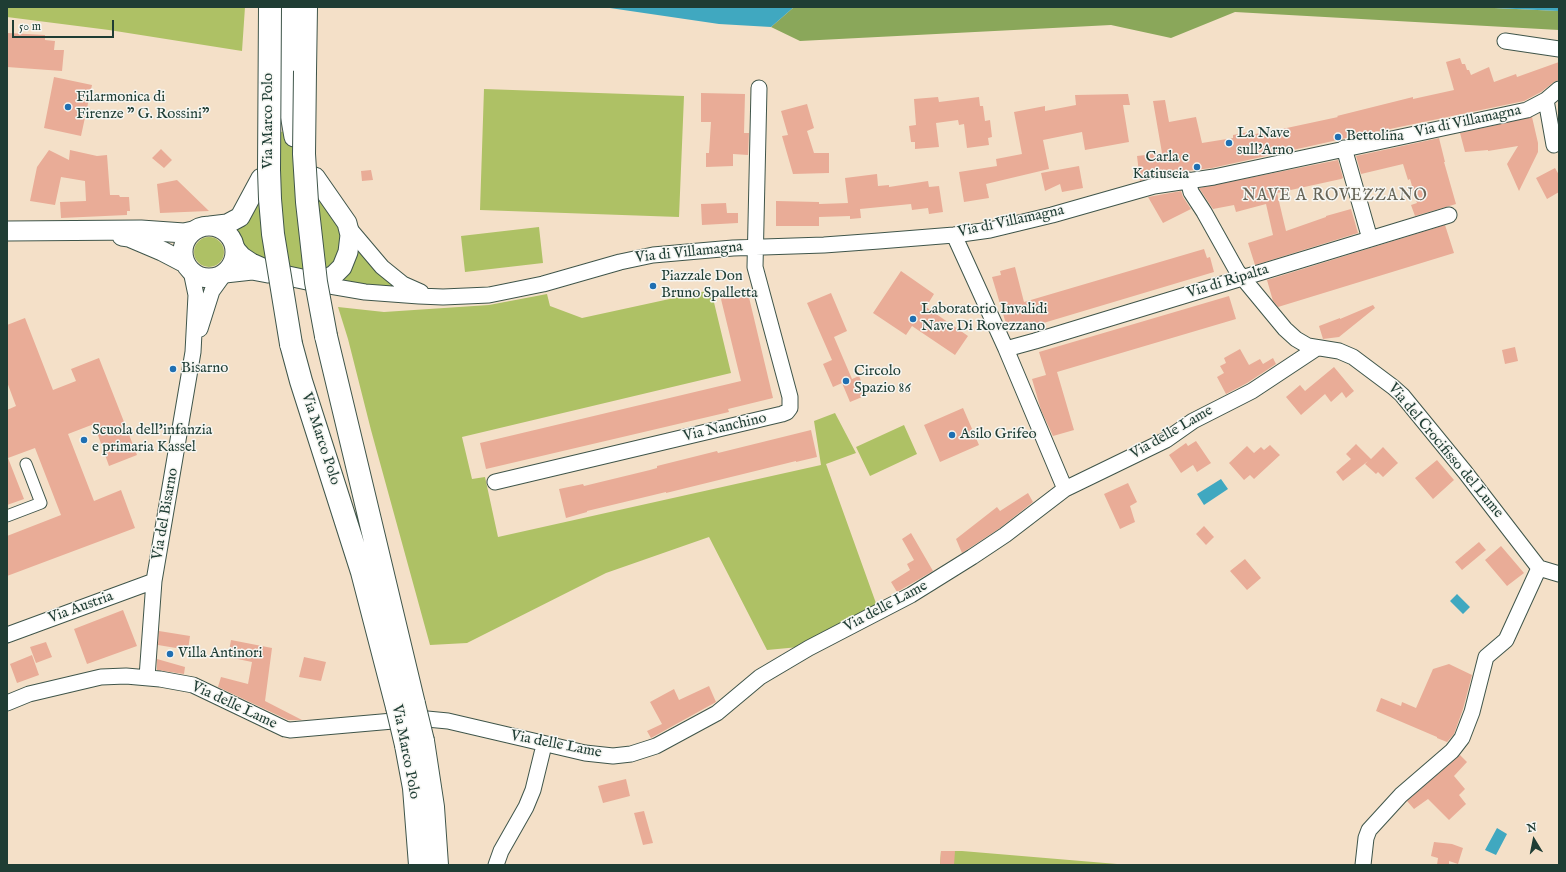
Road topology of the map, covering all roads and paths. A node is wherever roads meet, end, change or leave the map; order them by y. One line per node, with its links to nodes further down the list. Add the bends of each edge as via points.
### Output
1 (270, 7): 42 (highway, Via Marco Polo, bridge, via 270,199 274,241 291,344)
2 (300, 8): 8 (street, via 286,71 280,119); 42 (highway, Via Marco Polo, bridge, via 307,202 316,282)
3 (1505, 41): 4 (street)
4 (1559, 49)
5 (759, 88): 22 (street, Via Nanchino)
6 (1559, 89): 7 (street, Via di Villamagna)
7 (1546, 100): 9 (street); 10 (street, Via di Villamagna, via 1527,110)
8 (285, 136)
9 (1554, 145)
10 (1344, 148): 13 (street, Via di Villamagna, via 1214,177); 20 (street)
11 (315, 177): 15 (street)
12 (261, 178): 16 (street, via 240,217 227,224)
13 (1188, 180): 19 (street, Via di Villamagna, via 1154,186 1002,227); 26 (street, Via del Crocifisso del Lume, via 1191,192)
14 (1449, 214): 20 (street, Via di Ripalta)
15 (349, 228): 27 (street, via 350,246 338,272 330,278); 28 (street, Via di Villamagna, via 382,268 403,284 426,293)
16 (201, 229): 17 (street, via 178,233); 21 (street, via 218,227 229,235); 23 (street, via 187,238 184,246 183,254)
17 (76, 230): 18 (street); 23 (street, via 129,237 162,251)
18 (7, 231)
19 (954, 235): 22 (street, Via di Villamagna, via 824,245); 30 (street)
20 (1370, 239): 26 (street, Via di Ripalta)
21 (235, 246): 24 (street, via 252,261); 25 (street, via 233,263)
22 (756, 247): 28 (street, Via di Villamagna, via 653,254 543,284); 33 (street, Via Nanchino, via 755,268 792,402 787,412)
23 (188, 267): 25 (street, via 197,275 209,278); 31 (street, Via del Bisarno, via 196,295)
24 (268, 270): 25 (street)
25 (225, 273): 31 (street, Via del Bisarno, via 212,291)
26 (1242, 278): 29 (street, Via del Crocifisso del Lume, via 1292,336 1304,344); 30 (street, Via di Ripalta)
27 (308, 280): 28 (street, Via di Villamagna, via 365,292)
28 (468, 296)
29 (1317, 348): 34 (street, Via delle Lame, via 1252,391 1193,421 1166,440); 36 (street, Via del Crocifisso del Lume, via 1339,351 1353,357 1386,380 1402,395)
30 (1006, 349): 34 (street)
31 (193, 352): 38 (street, Via del Bisarno)
32 (26, 464): 35 (street, via 41,502)
33 (495, 482)
34 (1065, 489): 44 (street, Via delle Lame, via 972,557 911,595 809,648 760,677 717,713 656,746 631,754 613,756)
35 (7, 516)
36 (1539, 568): 37 (street); 48 (street, via 1506,640 1486,657 1472,712 1462,738 1452,751 1401,795 1369,830)
37 (1559, 574)
38 (154, 581): 39 (street, Via Austria); 40 (street, Via del Bisarno)
39 (7, 635)
40 (147, 677): 41 (street, Via delle Lame, via 101,677 29,694); 42 (street, Via delle Lame, via 200,688 290,730)
41 (7, 703)
42 (408, 712): 43 (highway, Via Marco Polo, bridge); 44 (street, Via delle Lame)
43 (415, 743): 45 (highway, Via Marco Polo, via 414,796); 46 (highway, Via Marco Polo, via 433,807)
44 (544, 745): 47 (street, via 533,790)
45 (420, 865)
46 (438, 865)
47 (496, 865)
48 (1363, 865)

